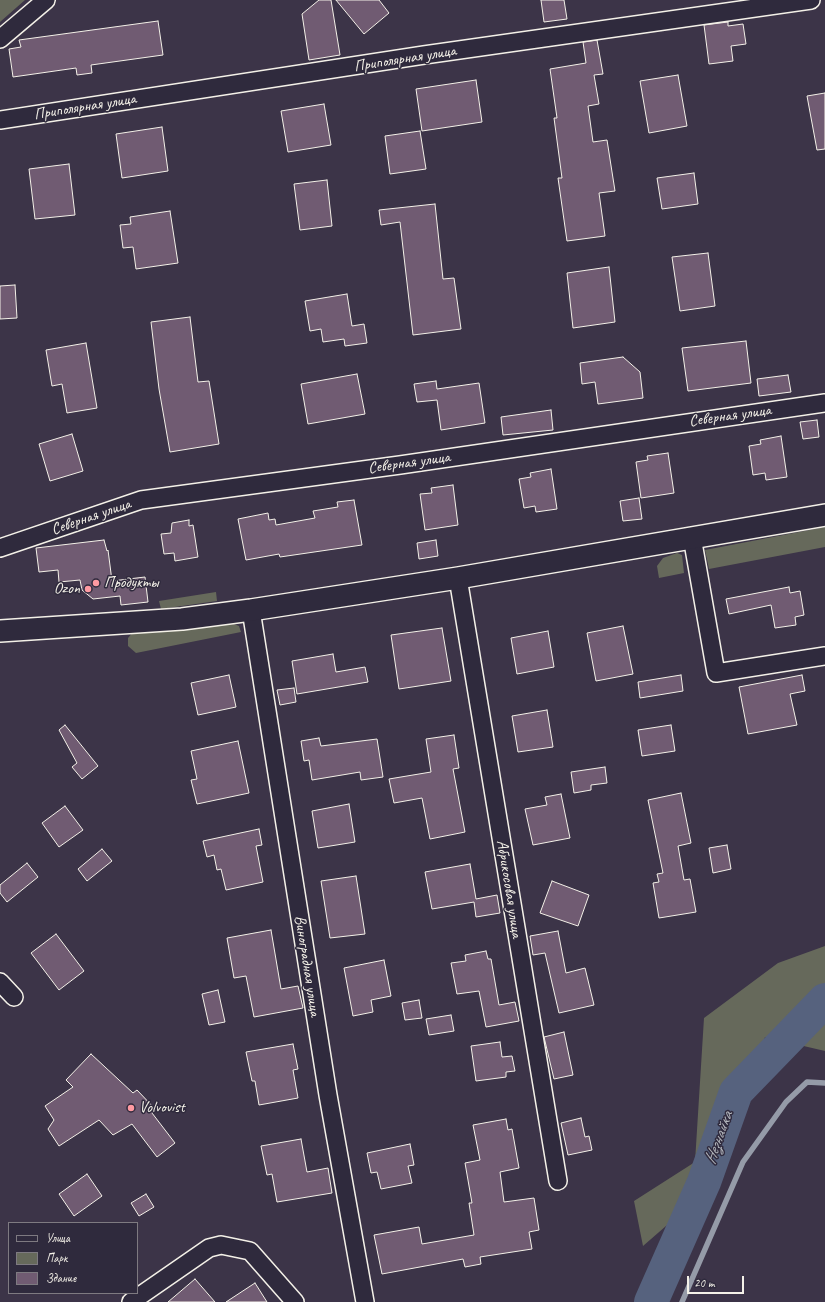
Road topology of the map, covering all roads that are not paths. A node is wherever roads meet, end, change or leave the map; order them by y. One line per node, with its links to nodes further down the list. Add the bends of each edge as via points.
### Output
1 (46, 0): 3 (street)
2 (811, 0): 4 (street, Приполярная улица, via 425,55)
3 (0, 39)
4 (0, 120)
5 (825, 403): 8 (street, Северная улица, via 141,500)
6 (825, 515): 7 (street)
7 (692, 537): 9 (street); 12 (street, via 716,673)
8 (0, 548)
9 (459, 588): 10 (street); 15 (street, Абрикосовая улица)
10 (252, 620): 11 (street, via 182,619); 18 (street, Виноградная улица, via 328,1095)
11 (0, 632)
12 (825, 656)
13 (0, 982): 14 (street)
14 (14, 997)
15 (558, 1181)
16 (131, 1302): 17 (street, via 209,1248 222,1245 250,1251)
17 (295, 1302)
18 (365, 1302)

